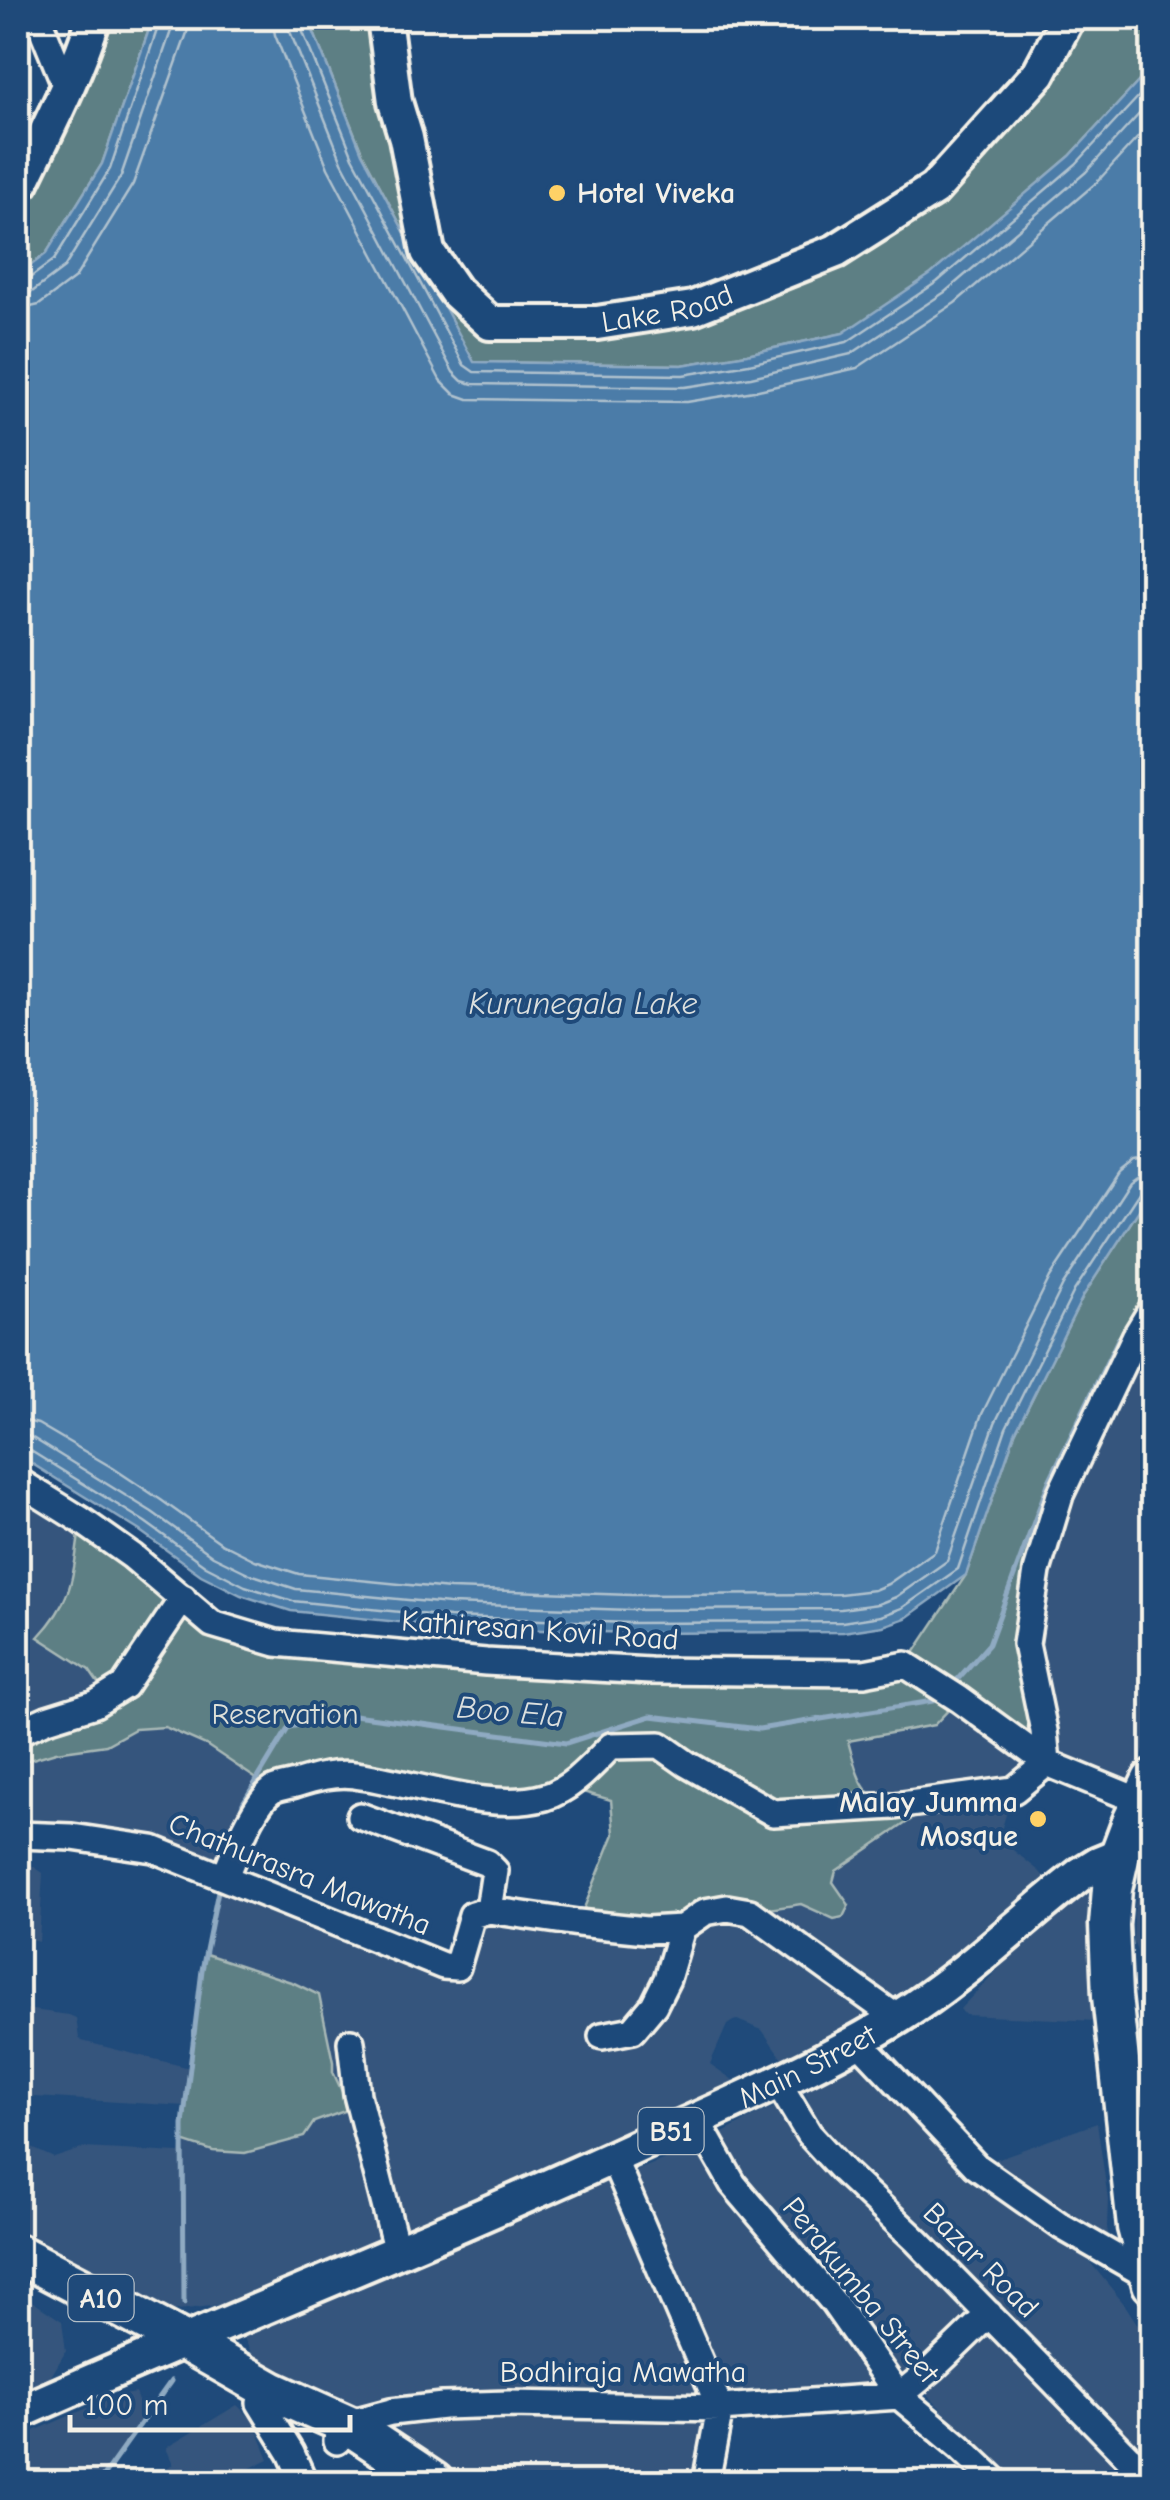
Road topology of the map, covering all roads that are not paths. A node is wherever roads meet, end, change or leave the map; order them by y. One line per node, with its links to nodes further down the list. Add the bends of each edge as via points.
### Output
1 (38, 18): 5 (street)
2 (94, 18): 5 (main road)
3 (384, 18): 4 (main road, Lake Road, via 428,252 490,324 597,322 693,308 836,251 934,189 1038,73)
4 (1068, 18)
5 (67, 89): 6 (main road)
6 (18, 185)
7 (1152, 1308): 11 (street, via 1060,1495 1037,1572 1026,1644)
8 (18, 1481): 9 (street, Kathiresan Kovil Road)
9 (184, 1598): 10 (street, via 124,1686 96,1704); 11 (street, Kathiresan Kovil Road, via 212,1624 276,1643 650,1672 864,1673 906,1665)
10 (18, 1732)
11 (1046, 1764): 12 (street); 16 (street, via 1014,1790 773,1813 660,1745 611,1746 581,1777 547,1796 521,1800 353,1774 318,1777 272,1790)
12 (1150, 1803): 15 (highway); 26 (highway, via 1126,1919)
13 (360, 1816): 17 (street, via 487,1862 495,1871)
14 (18, 1835): 16 (street, Chathurasra Mawatha, via 153,1849)
15 (1120, 1854): 19 (main road, Main Street / B51, via 1082,1873 968,1970); 30 (highway, via 1109,1924 1110,1983 1136,2228)
16 (224, 1877): 17 (street, Chathurasra Mawatha, via 442,1966 457,1967 472,1915)
17 (488, 1910): 18 (street, via 646,1930)
18 (682, 1928): 19 (street, via 705,1912 750,1912); 20 (street, via 654,2006 633,2030)
19 (897, 2018): 21 (main road, Main Street / B51)
20 (602, 2036)
21 (858, 2041): 23 (main road, Main Street / B51); 30 (street, via 976,2166)
22 (351, 2042): 27 (street, via 357,2095)
23 (777, 2081): 24 (main road, Main Street / B51); 31 (street, Bazar Road, via 809,2134)
24 (696, 2120): 25 (main road, Main Street / B51); 33 (street, Perakumba Street, via 734,2184 834,2304)
25 (612, 2158): 27 (main road, Main Street / B51); 35 (street)
26 (1152, 2209)
27 (397, 2252): 32 (main road, Main Street / B51)
28 (18, 2254): 32 (highway, A10)
29 (18, 2270): 32 (highway, A10)
30 (1152, 2280)
31 (990, 2314): 33 (street); 38 (street, Bazar Road)
32 (172, 2347): 34 (highway, A10); 36 (main road, Main Street); 37 (highway, A10, via 272,2391)
33 (899, 2396): 35 (street, Bodhiraja Mawatha); 43 (street, Perakumba Street)
34 (260, 2403): 37 (highway, A10); 39 (street)
35 (720, 2408): 37 (street, Bodhiraja Mawatha, via 443,2406 390,2412 356,2422); 42 (street)
36 (18, 2412)
37 (343, 2434): 40 (highway, A10); 41 (highway, A10)
38 (1152, 2474)
39 (304, 2482)
40 (404, 2482)
41 (434, 2482)
42 (706, 2482)
43 (997, 2482)

